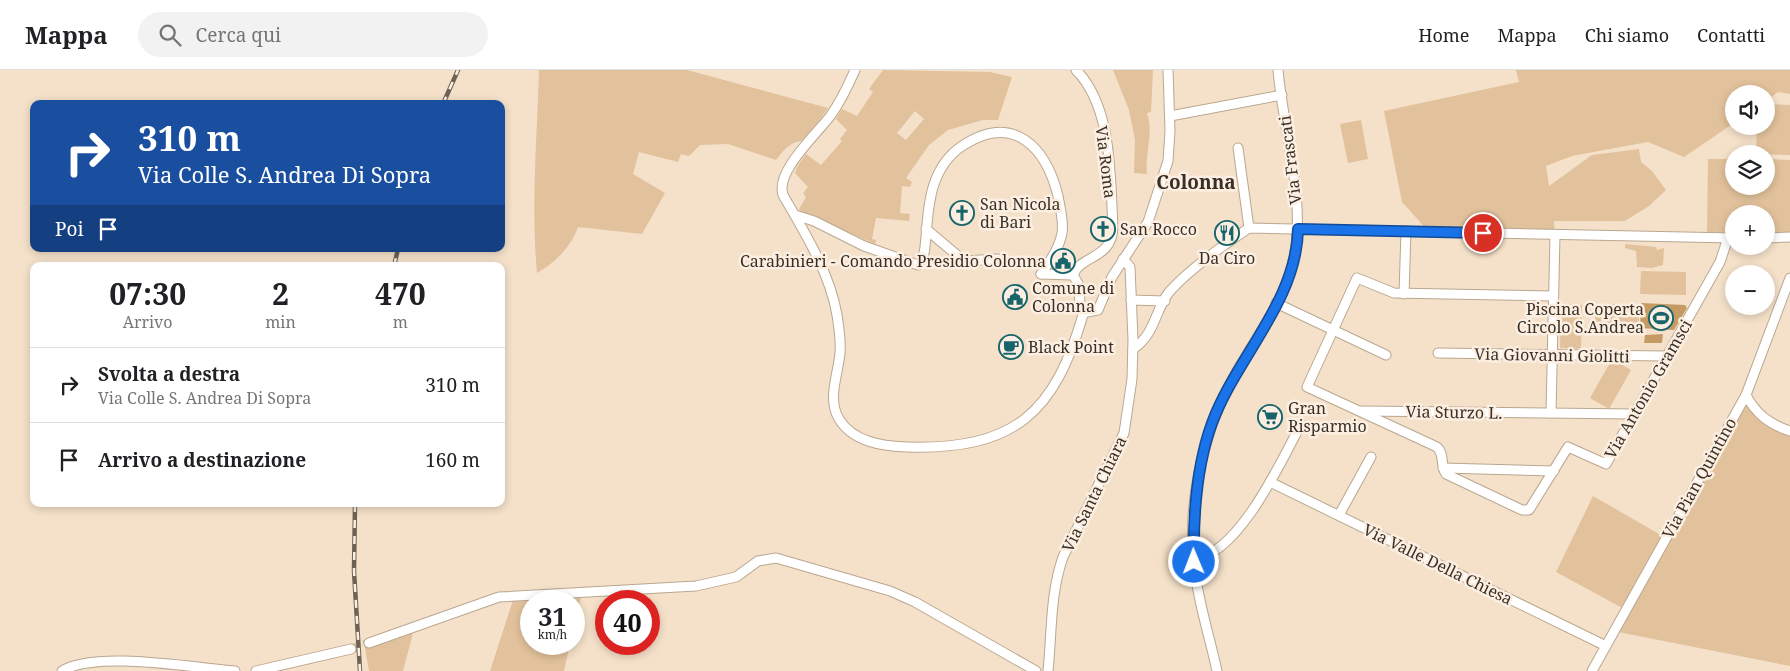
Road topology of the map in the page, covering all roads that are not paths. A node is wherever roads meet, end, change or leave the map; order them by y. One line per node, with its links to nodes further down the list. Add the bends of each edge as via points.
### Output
1 (855, 70): 8 (street, via 835,110 783,176 782,192)
2 (1076, 70): 20 (street, Via Roma, via 1092,94 1108,146 1113,232 1110,242 1077,268)
3 (1168, 70): 6 (street)
4 (1278, 72): 5 (street, Via Frascati)
5 (1282, 95): 6 (street); 11 (street, Via Frascati)
6 (1170, 116): 19 (street, via 1168,161 1146,225)
7 (1238, 148): 9 (street)
8 (795, 215): 10 (street, via 914,265 920,264 924,257); 27 (street, via 835,304 840,349 835,409 847,429 865,440 895,447 950,447 979,442 1011,430 1036,409 1060,376)
9 (1249, 228): 11 (street); 25 (street, via 1185,278 1169,292)
10 (926, 229): 18 (street, via 964,261); 20 (street, via 932,187 946,160 968,142 1000,133 1025,138 1038,150 1050,172 1062,221 1058,247 1041,274)
11 (1298, 229): 12 (street); 26 (street, Via Frascati, via 1290,275)
12 (1406, 231): 13 (street); 22 (street)
13 (1555, 235): 15 (street); 23 (street)
14 (1790, 237): 16 (street)
15 (1725, 238)
16 (1775, 238)
17 (1725, 251): 33 (street, Via Antonio Gramsci)
18 (998, 259)
19 (1123, 259): 24 (street, Via Santa Chiara, via 1130,266); 27 (street, via 1099,308)
20 (1073, 275): 27 (street, via 1079,286 1079,306)
21 (1790, 278): 34 (street, Via Pian Quintino)
22 (1404, 294): 23 (street); 28 (street, via 1357,278)
23 (1552, 296): 32 (street)
24 (1131, 300): 25 (street); 29 (street, Via Santa Chiara)
25 (1165, 301): 29 (street, via 1143,343)
26 (1276, 303): 28 (street); 45 (street, Via Frascati, via 1212,423 1198,482)
27 (1085, 312)
28 (1332, 330): 31 (street); 35 (street, via 1307,387)
29 (1133, 349): 53 (street, Via Santa Chiara, via 1132,388 1124,433 1056,577)
30 (1438, 353): 32 (street, Via Giovanni Giolitti)
31 (1386, 355)
32 (1553, 355): 33 (street, Via Giovanni Giolitti); 36 (street)
33 (1666, 356): 37 (street, Via Antonio Gramsci)
34 (1746, 395): 39 (street, via 1755,411); 47 (street, Via Pian Quintino)
35 (1357, 411): 36 (street, Via Sturzo L.); 41 (street, via 1437,447 1442,455)
36 (1551, 413): 37 (street, Via Sturzo L.)
37 (1633, 414): 42 (street, Via Antonio Gramsci, via 1606,464 1568,447)
38 (1302, 424): 43 (street)
39 (1790, 431)
40 (1371, 457): 44 (street)
41 (1442, 468): 42 (street); 42 (street, Via Antonio Gramsci, via 1446,474 1528,511)
42 (1554, 471)
43 (1270, 482): 44 (street, Via Valle Della Chiesa); 45 (street, via 1233,537 1209,555)
44 (1339, 515): 47 (street, Via Valle Della Chiesa)
45 (1194, 559): 54 (street, Via Frascati)
46 (368, 643): 52 (street, via 499,597 696,586 736,577 758,561 776,558 890,590)
47 (1606, 646): 55 (street, Via Pian Quintino)
48 (351, 649): 51 (street)
49 (62, 671): 50 (street, via 77,663 126,662)
50 (236, 671)
51 (256, 671)
52 (1036, 671)
53 (1048, 671)
54 (1217, 671)
55 (1592, 671)

